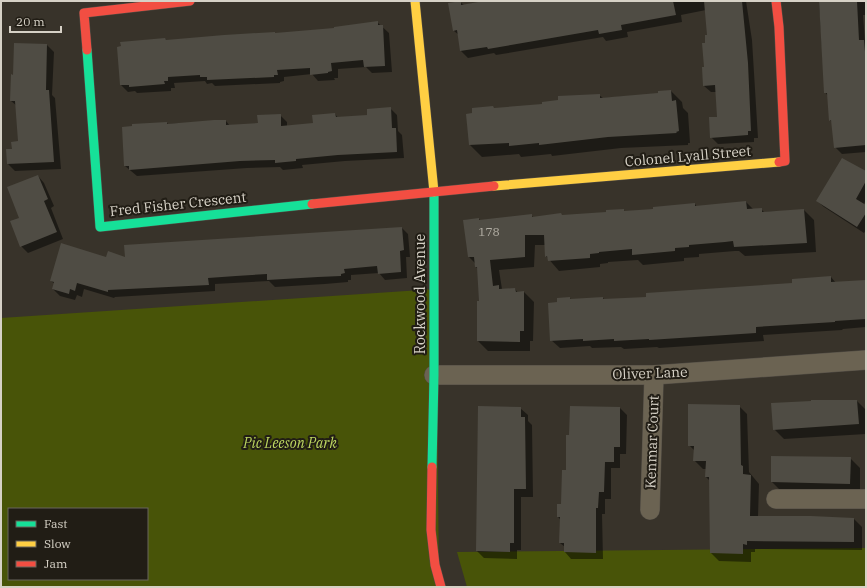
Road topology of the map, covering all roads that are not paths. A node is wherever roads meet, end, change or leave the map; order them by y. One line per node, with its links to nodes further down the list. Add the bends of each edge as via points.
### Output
1 (190, 1): 4 (street, Fred Fisher Crescent, via 84,13 100,227)
2 (415, 1): 4 (street, Rockwood Avenue)
3 (776, 1): 4 (street, Colonel Lyall Street, via 785,161)
4 (434, 191): 6 (street, Rockwood Avenue)
5 (866, 360): 7 (street, Oliver Lane)
6 (434, 375): 7 (street, Oliver Lane); 11 (street, Rockwood Avenue, via 431,530 435,565)
7 (654, 375): 10 (street, Kenmar Court)
8 (776, 499): 9 (street)
9 (866, 499)
10 (650, 510)
11 (442, 587)

